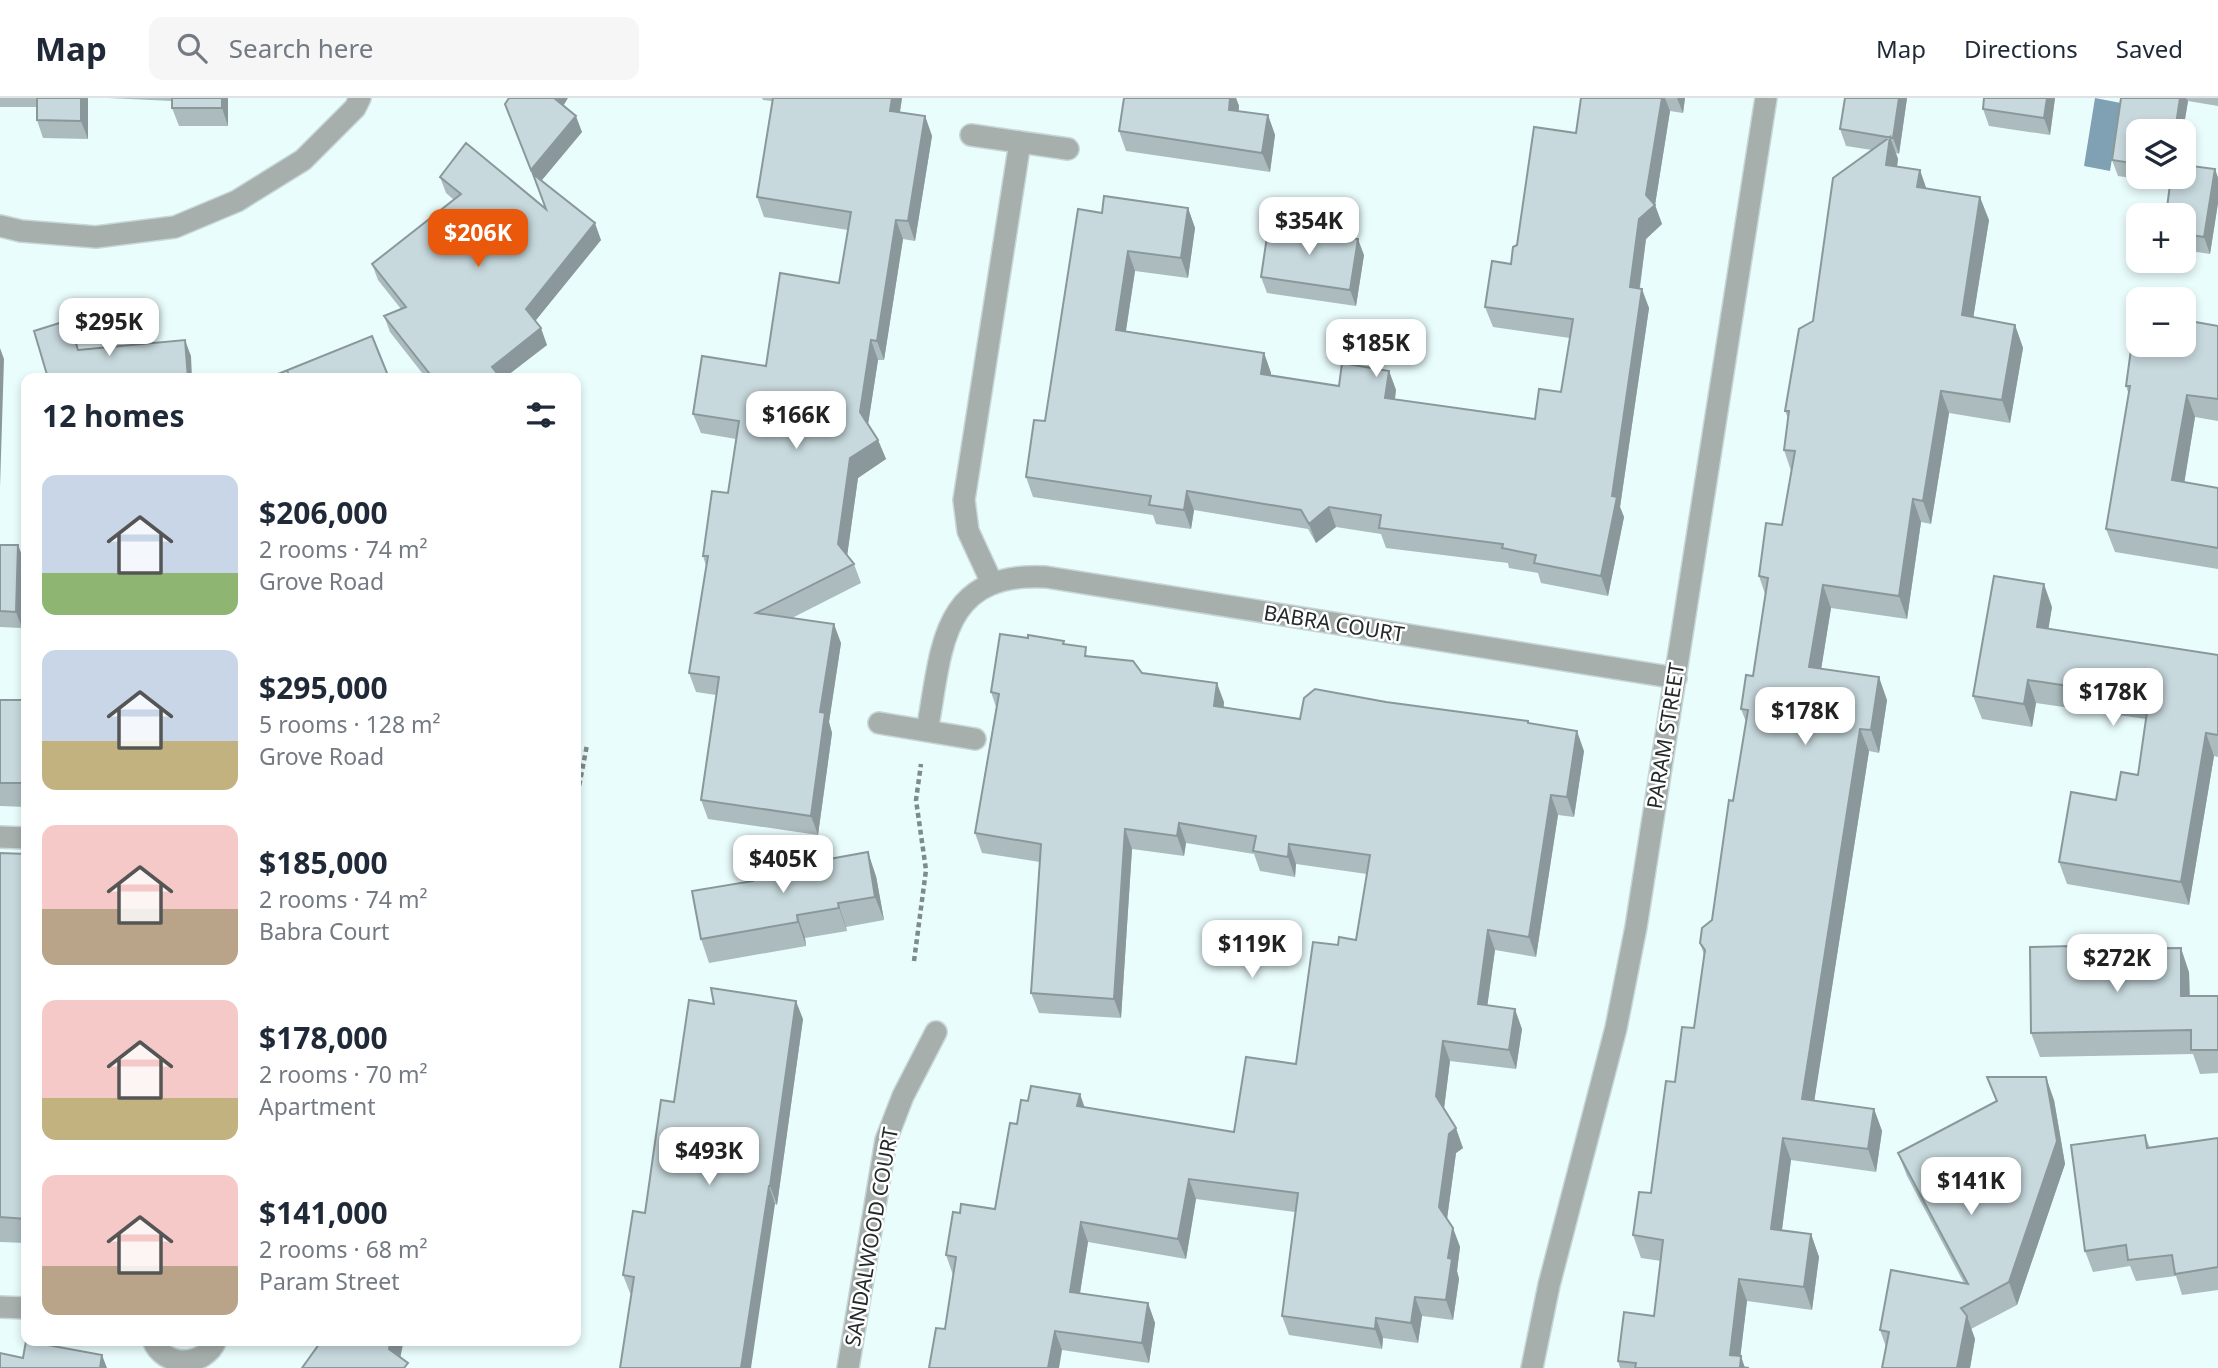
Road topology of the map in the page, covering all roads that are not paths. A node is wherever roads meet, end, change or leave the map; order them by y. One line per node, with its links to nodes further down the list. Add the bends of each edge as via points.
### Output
1 (360, 98): 6 (street, via 303,160 237,201 175,227 96,237)
2 (1766, 98): 8 (street, PARAM STREET)
3 (971, 135): 4 (street)
4 (1020, 142): 5 (street); 7 (street, via 964,500 968,531)
5 (1068, 149)
6 (0, 226)
7 (992, 583): 8 (street, BABRA COURT, via 1024,576 1045,578); 10 (street, BABRA COURT, via 964,602 949,624)
8 (1676, 678): 20 (street, PARAM STREET, via 1616,1028)
9 (879, 723): 10 (street)
10 (927, 731): 11 (street)
11 (975, 739)
12 (0, 837): 13 (street)
13 (21, 838)
14 (936, 1031): 19 (street, SANDALWOOD COURT, via 886,1140)
15 (0, 1307): 16 (street)
16 (21, 1308)
17 (158, 1350): 18 (street, via 171,1364 189,1366)
18 (212, 1352)
19 (848, 1368)
20 (1532, 1368)

